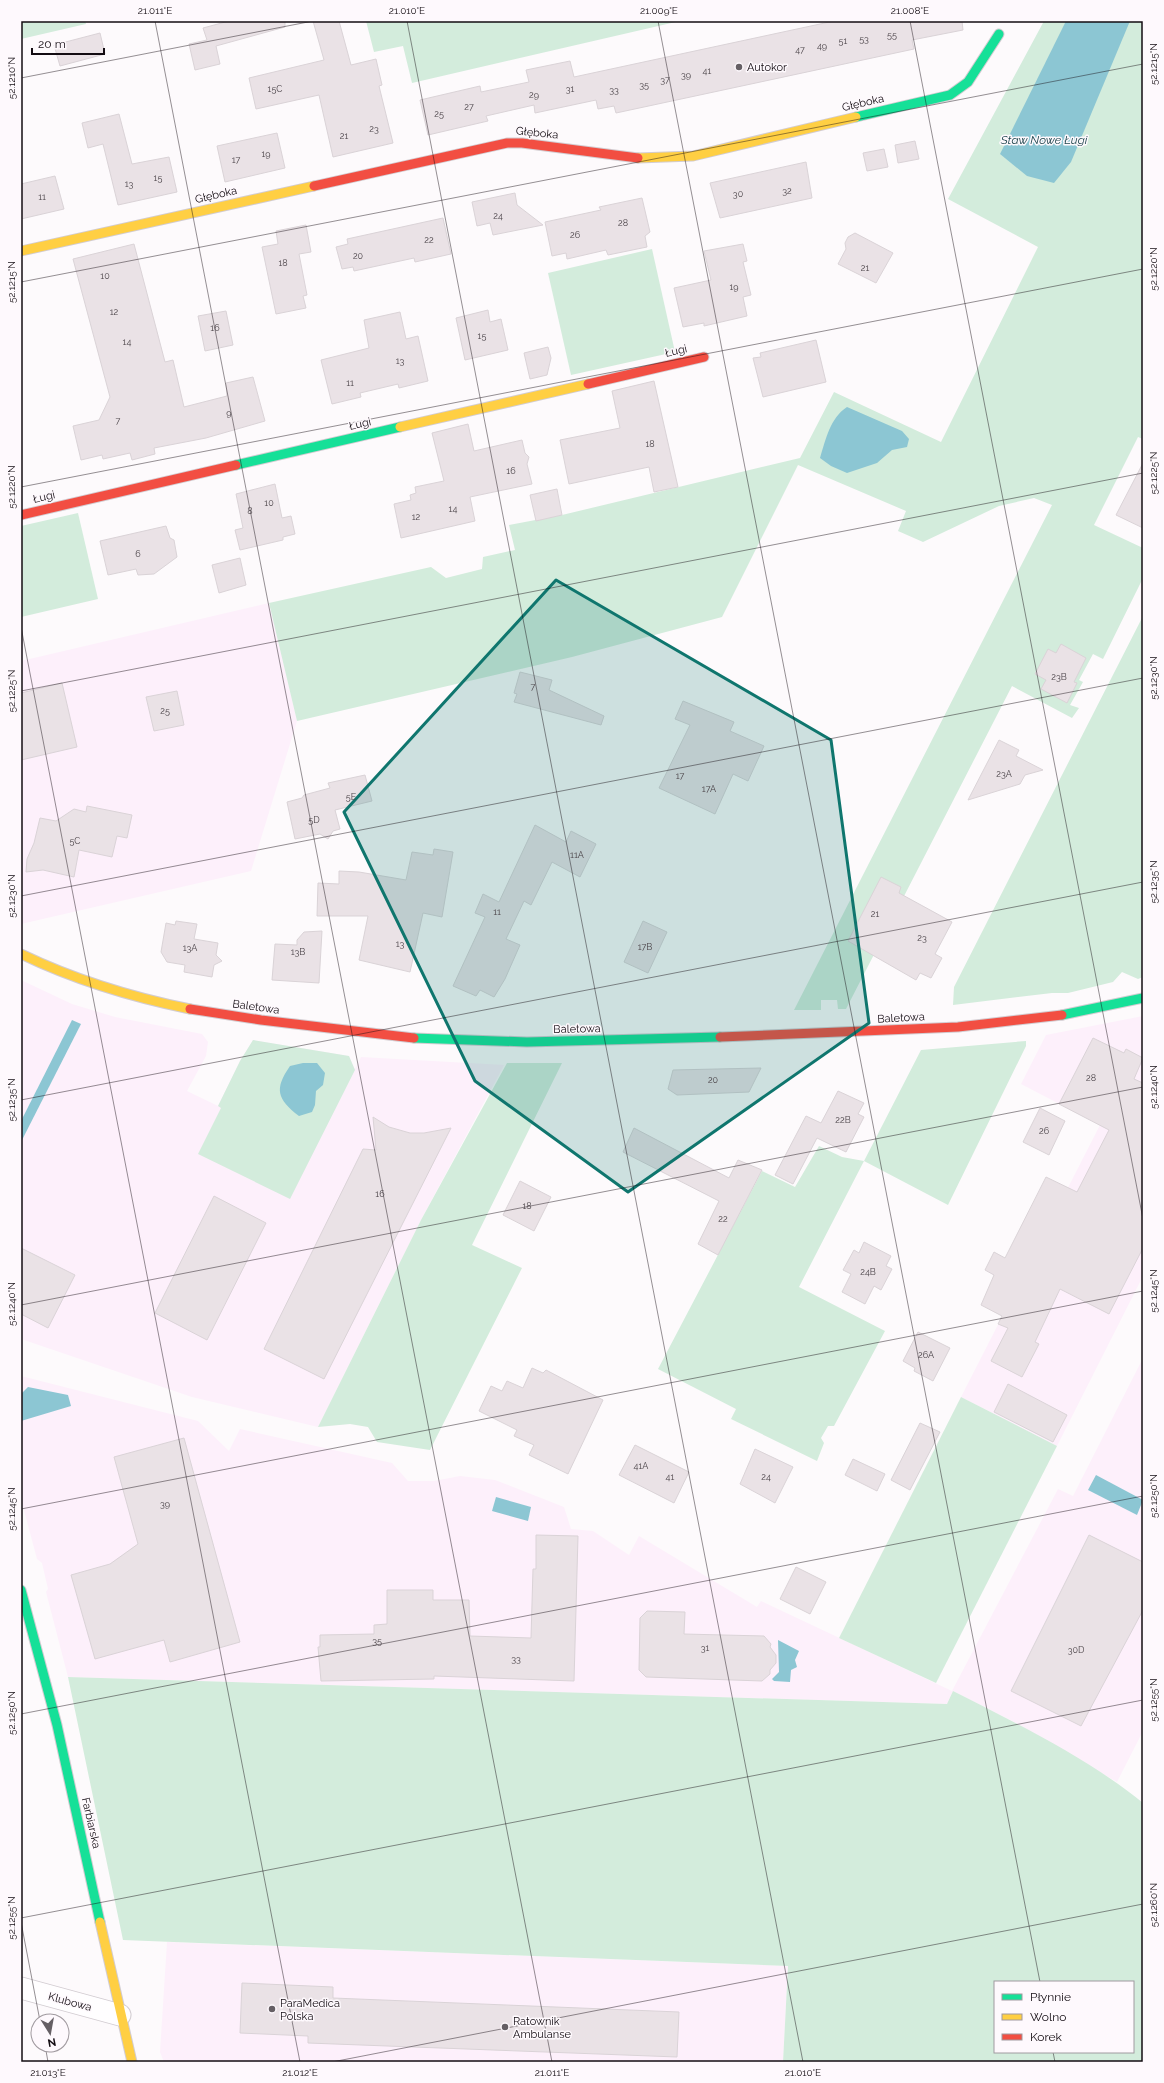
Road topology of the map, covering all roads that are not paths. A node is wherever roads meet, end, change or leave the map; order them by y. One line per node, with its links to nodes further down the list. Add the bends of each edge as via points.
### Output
1 (999, 34): 2 (street, Głęboka, via 968,82 950,95 693,156 642,159 507,143)
2 (21, 251)
3 (704, 357): 4 (street, Ługi)
4 (21, 515)
5 (21, 954): 6 (street, Baletowa, via 103,989 162,1004 248,1018 464,1041 620,1041 965,1027 1049,1017)
6 (1143, 998)
7 (21, 1590): 9 (street, Farbiarska, via 57,1725)
8 (21, 1988): 9 (street, Klubowa)
9 (120, 2015): 10 (street, Farbiarska)
10 (132, 2062)

